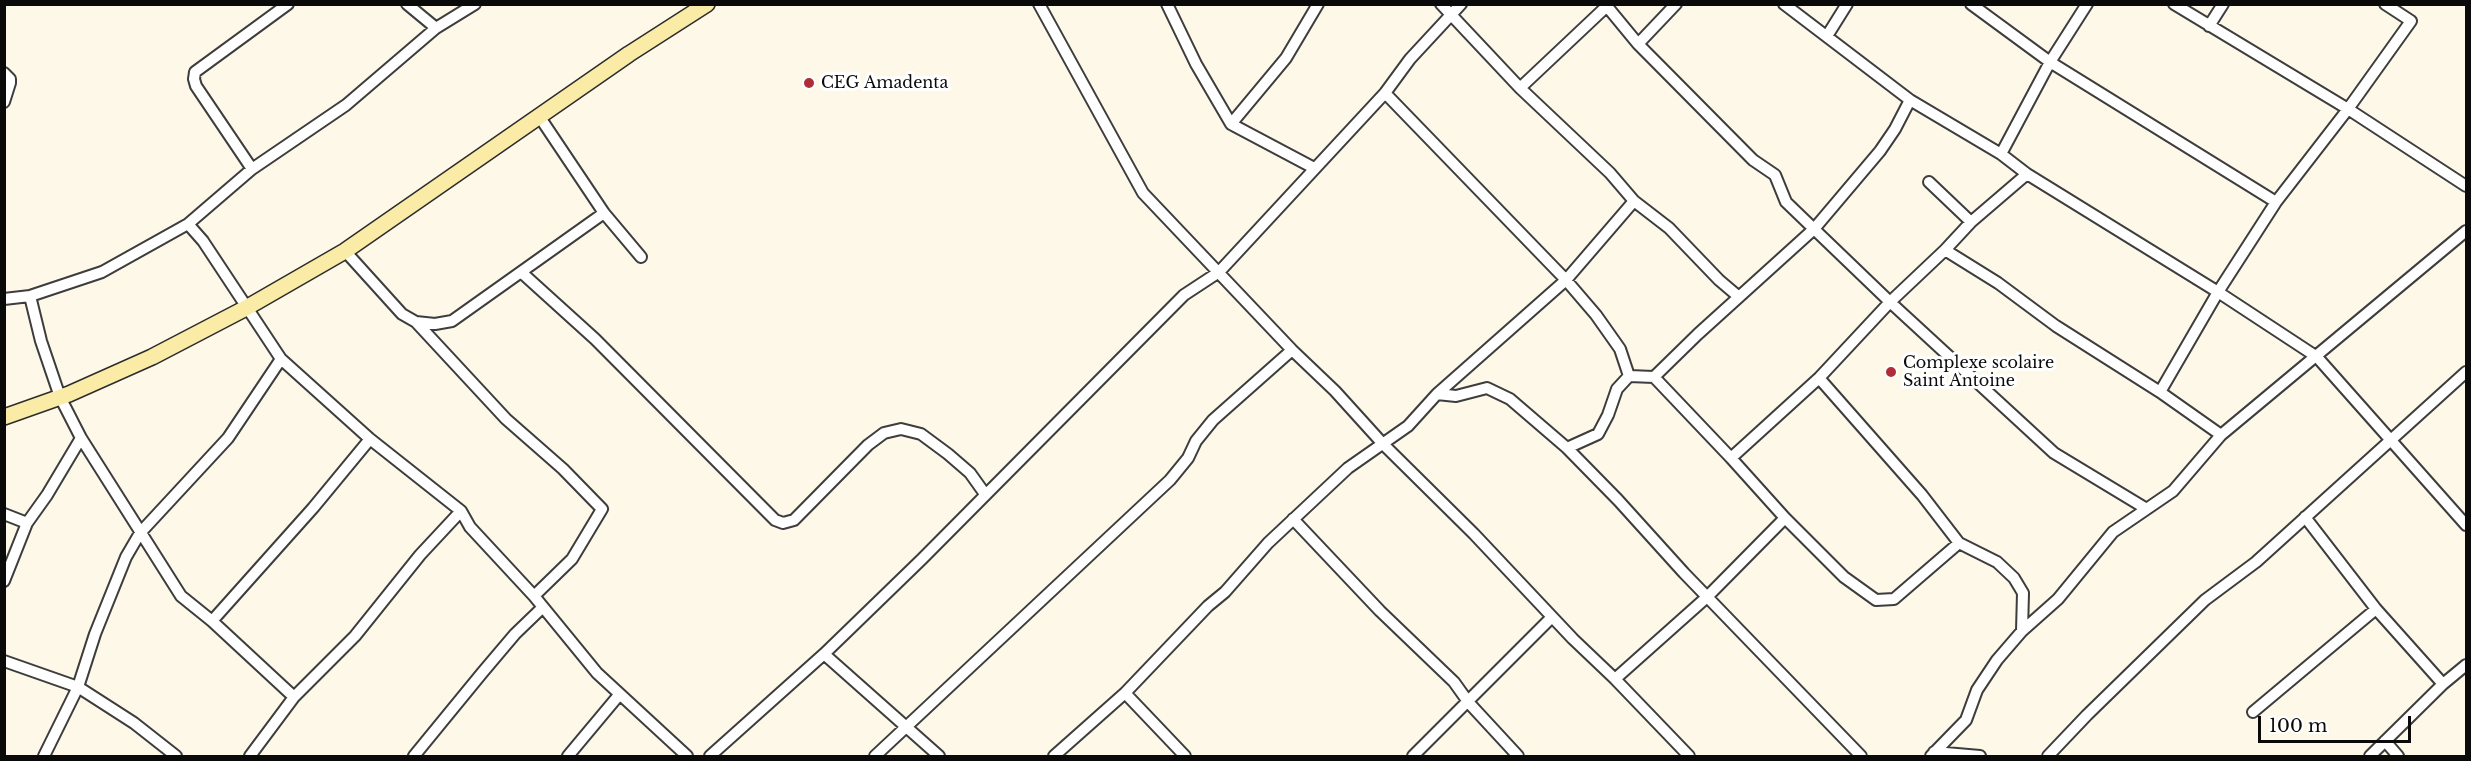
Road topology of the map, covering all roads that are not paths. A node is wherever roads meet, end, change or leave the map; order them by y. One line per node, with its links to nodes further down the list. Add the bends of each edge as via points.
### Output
1 (288, 4): 35 (street, via 195,72 196,86)
2 (407, 4): 21 (street)
3 (475, 4): 21 (street)
4 (1039, 4): 50 (street, via 1143,193)
5 (1167, 4): 32 (street)
6 (1317, 4): 32 (street, via 1286,58)
7 (1441, 4): 19 (street)
8 (1461, 4): 19 (street)
9 (1676, 4): 23 (street)
10 (1784, 4): 22 (street)
11 (1847, 4): 22 (street)
12 (1971, 4): 24 (street)
13 (2087, 4): 24 (street)
14 (2174, 4): 20 (street)
15 (2223, 4): 20 (street)
16 (2385, 4): 30 (street, via 2411,21)
17 (1606, 5): 23 (street); 26 (street)
18 (697, 7): 31 (street)
19 (1450, 15): 26 (street); 27 (street)
20 (2209, 26): 30 (street)
21 (435, 28): 35 (street, via 346,105)
22 (1827, 36): 28 (street)
23 (1638, 44): 44 (street, via 1753,160 1775,175 1786,202)
24 (2050, 62): 33 (street); 40 (street)
25 (4, 73): 29 (street, via 10,83)
26 (1520, 88): 39 (street)
27 (1385, 93): 34 (street); 51 (street)
28 (1910, 100): 33 (street); 44 (street, via 1880,151)
29 (4, 102)
30 (2348, 109): 38 (street); 40 (street)
31 (539, 116): 41 (street); 47 (street)
32 (1231, 124): 34 (street)
33 (2001, 154): 36 (street)
34 (1314, 168): 50 (street)
35 (252, 169): 43 (street)
36 (2027, 174): 42 (street); 52 (street)
37 (1929, 182): 42 (street)
38 (2466, 186)
39 (1635, 201): 51 (street); 54 (street, via 1669,228)
40 (2276, 202): 52 (street)
41 (604, 213): 48 (street); 49 (street)
42 (1971, 222): 46 (street)
43 (188, 224): 53 (street, via 102,272); 57 (street)
44 (1814, 229): 54 (street); 56 (street)
45 (2466, 231): 60 (street)
46 (1945, 250): 56 (street); 66 (street)
47 (345, 251): 57 (street); 58 (street, via 387,300)
48 (641, 257)
49 (521, 272): 58 (street, via 452,321); 77 (street, via 595,339 776,520 794,520 868,445 884,433 901,429 921,435 948,454 970,473)
50 (1218, 272): 59 (street); 77 (street, via 1184,295)
51 (1566, 280): 63 (street, via 1620,349); 67 (street)
52 (2218, 292): 60 (street); 66 (street)
53 (30, 296): 55 (street); 68 (street)
54 (1739, 297): 64 (street)
55 (4, 299)
56 (1890, 302): 65 (street); 78 (street, via 2054,453)
57 (246, 308): 61 (street); 68 (street, via 152,357)
58 (416, 322): 89 (street, via 506,419 602,509 572,559)
59 (1292, 350): 74 (street, via 1335,390); 107 (street, via 1213,420 1170,480 969,666)
60 (2317, 357): 70 (street); 73 (street)
61 (281, 359): 72 (street); 86 (street, via 228,438)
62 (2466, 372): 73 (street)
63 (1629, 376): 64 (street); 75 (street, via 1617,389 1598,434)
64 (1654, 377): 76 (street)
65 (1819, 378): 76 (street); 87 (street)
66 (2160, 392): 70 (street)
67 (1437, 394): 74 (street, via 1408,426); 75 (street, via 1455,396 1487,388 1497,392)
68 (60, 398): 69 (street); 71 (street)
69 (4, 417)
70 (2221, 435): 78 (street, via 2173,491)
71 (81, 438): 85 (street); 86 (street)
72 (370, 439): 79 (street); 94 (street)
73 (2391, 439): 81 (street); 84 (street)
74 (1383, 444): 83 (street, via 1348,468); 93 (street)
75 (1567, 448): 90 (street)
76 (1731, 458): 82 (street)
77 (985, 494): 96 (street)
78 (2145, 508): 95 (street, via 2113,532 2058,599)
79 (461, 511): 89 (street, via 470,527); 104 (street, via 355,636)
80 (4, 514): 85 (street)
81 (2306, 517): 92 (street); 126 (street, via 2256,562 2205,600)
82 (1785, 518): 87 (street, via 1844,577 1876,600 1894,599); 90 (street)
83 (1293, 519): 102 (street); 105 (street, via 1454,682)
84 (2465, 522)
85 (27, 523): 88 (street)
86 (140, 533): 94 (street, via 181,596); 101 (street, via 115,579)
87 (1959, 543): 95 (street, via 1997,562 2014,578 2023,593)
88 (4, 581)
89 (534, 596): 91 (street)
90 (1707, 597): 99 (street); 124 (street)
91 (543, 607): 103 (street, via 579,654); 113 (street, via 515,634)
92 (2376, 609): 100 (street); 106 (street)
93 (1552, 617): 99 (street); 105 (street)
94 (212, 621): 104 (street)
95 (2022, 631): 109 (street, via 1977,690 1966,720)
96 (824, 654): 107 (street); 116 (street)
97 (4, 661): 101 (street)
98 (2466, 665): 100 (street)
99 (1615, 679): 123 (street)
100 (2443, 684): 108 (street)
101 (78, 687): 110 (street); 111 (street)
102 (1125, 693): 119 (street); 120 (street)
103 (620, 695): 114 (street); 115 (street)
104 (294, 697): 112 (street)
105 (1469, 703): 121 (street); 122 (street)
106 (2253, 712)
107 (907, 729): 117 (street); 118 (street)
108 (2385, 741): 127 (street); 128 (street)
109 (1933, 754): 125 (street)
110 (44, 756)
111 (176, 756)
112 (250, 756)
113 (414, 756)
114 (568, 756)
115 (687, 756)
116 (711, 756)
117 (876, 756)
118 (939, 756)
119 (1054, 756)
120 (1185, 756)
121 (1413, 756)
122 (1518, 756)
123 (1689, 756)
124 (1861, 756)
125 (1980, 756)
126 (2048, 756)
127 (2370, 756)
128 (2398, 756)

